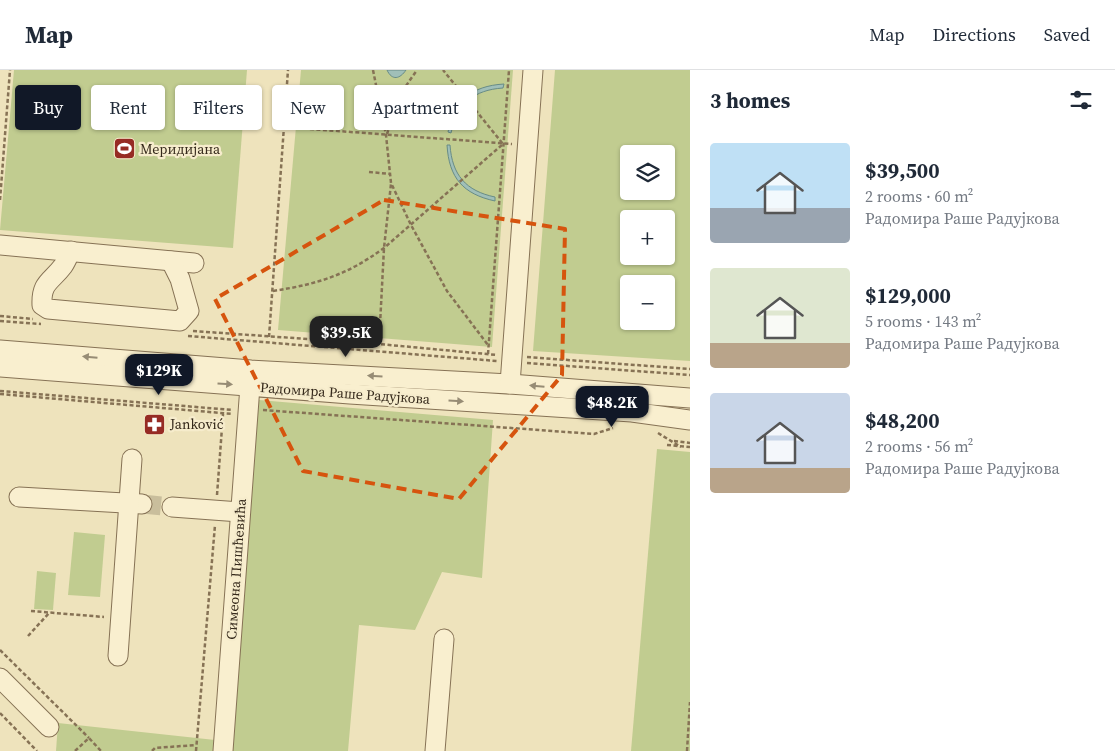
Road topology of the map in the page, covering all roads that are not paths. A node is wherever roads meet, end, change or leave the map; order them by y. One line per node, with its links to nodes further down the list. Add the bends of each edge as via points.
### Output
1 (533, 70): 8 (street)
2 (0, 245): 3 (street)
3 (71, 251): 4 (street); 4 (street, via 41,294 42,305 48,309 180,321 188,312 180,279)
4 (171, 261): 5 (street)
5 (194, 263)
6 (0, 350): 8 (street, Радомира Раше Радујкова, one-way to 6, via 251,370)
7 (0, 367): 9 (street, Радомира Раше Радујкова, one-way to 9)
8 (510, 384): 10 (street, Радомира Раше Радујкова, one-way to 8)
9 (250, 386): 11 (street, Радомира Раше Радујкова, one-way to 11, via 632,412); 16 (street, Симеона Пишћевића)
10 (690, 398)
11 (690, 420)
12 (132, 459): 14 (street)
13 (19, 497): 14 (street)
14 (136, 504): 18 (street)
15 (172, 507): 16 (street)
16 (240, 512): 21 (street, Симеона Пишћевића)
17 (444, 639): 22 (street)
18 (118, 656)
19 (0, 678): 20 (street)
20 (49, 727)
21 (222, 751)
22 (435, 751)

